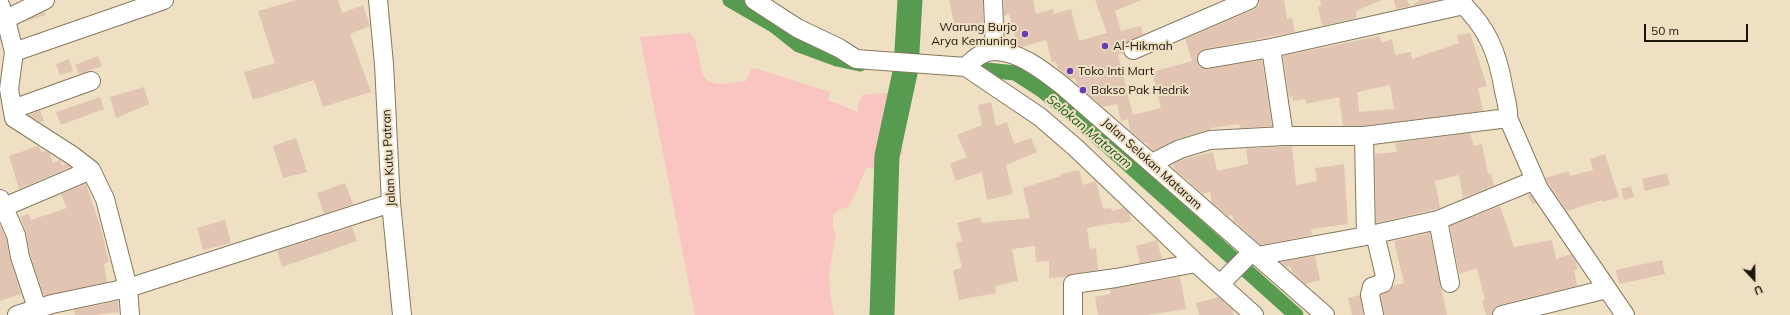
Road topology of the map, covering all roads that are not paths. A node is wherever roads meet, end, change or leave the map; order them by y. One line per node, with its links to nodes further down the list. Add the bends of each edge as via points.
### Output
1 (45, 0): 8 (street)
2 (164, 0): 12 (street)
3 (378, 0): 24 (street, Jalan Kutu Patran)
4 (754, 0): 14 (street, via 797,28 856,58 882,62)
5 (993, 0): 10 (street)
6 (1249, 0): 11 (street)
7 (1461, 3): 9 (street); 17 (street, via 1482,26 1493,48 1503,84)
8 (2, 16): 12 (street)
9 (1271, 48): 13 (street); 18 (street)
10 (995, 50): 14 (street); 20 (street, Jalan Selokan Mataram, via 1032,63 1064,86)
11 (1133, 50)
12 (14, 52): 16 (street, via 9,89)
13 (1207, 59)
14 (965, 63): 28 (street, via 1058,132)
15 (91, 81): 16 (street)
16 (9, 117): 21 (street)
17 (1508, 118): 19 (street); 22 (street)
18 (1284, 136): 19 (street); 20 (street, via 1210,140 1184,147)
19 (1364, 136): 26 (street)
20 (1152, 163): 27 (street, Jalan Selokan Mataram)
21 (91, 170): 23 (street); 31 (street, via 105,199)
22 (1535, 180): 25 (street); 32 (street)
23 (2, 203): 33 (street, via 16,235 20,257)
24 (391, 204): 31 (street); 36 (street, Jalan Kutu Patran)
25 (1438, 220): 26 (street); 30 (street)
26 (1370, 235): 27 (street); 40 (street, via 1385,276 1383,283 1372,287 1370,295)
27 (1251, 256): 29 (street); 39 (street, Jalan Selokan Mataram)
28 (1196, 262): 29 (street); 37 (street, via 1073,284)
29 (1223, 281): 38 (street)
30 (1450, 283)
31 (128, 288): 33 (street); 35 (street)
32 (1607, 289): 41 (street); 42 (street)
33 (37, 308): 34 (street)
34 (19, 315)
35 (130, 315)
36 (402, 315)
37 (1073, 315)
38 (1254, 315)
39 (1325, 315)
40 (1374, 315)
41 (1502, 315)
42 (1625, 315)

